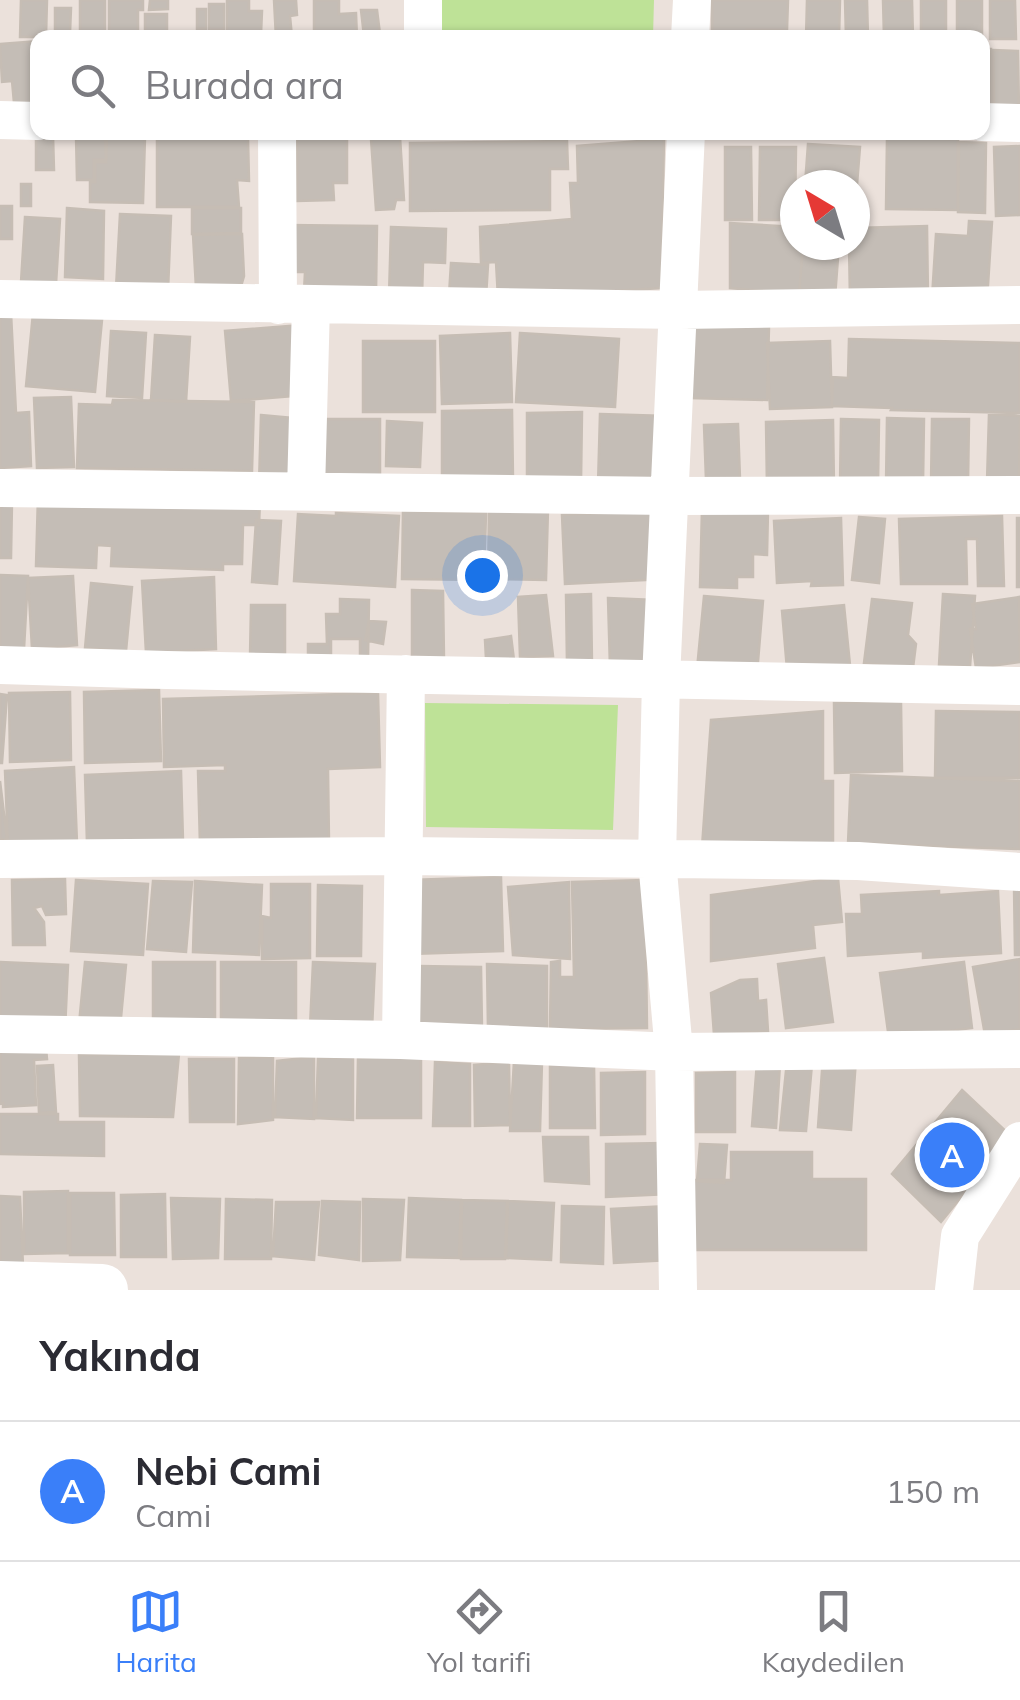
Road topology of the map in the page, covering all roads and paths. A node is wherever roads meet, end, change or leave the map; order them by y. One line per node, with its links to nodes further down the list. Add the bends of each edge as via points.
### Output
1 (423, 0): 3 (street)
2 (692, 0): 4 (street)
3 (423, 30)
4 (690, 30)
5 (0, 120): 6 (street)
6 (30, 120)
7 (990, 122): 8 (street)
8 (1020, 123)
9 (277, 140): 12 (street)
10 (686, 140): 14 (street)
11 (0, 299): 12 (street)
12 (295, 304): 14 (street); 16 (street)
13 (1020, 305): 14 (street)
14 (679, 310): 18 (street)
15 (0, 488): 16 (street)
16 (306, 492): 18 (street)
17 (1020, 494): 18 (street)
18 (670, 496): 21 (street)
19 (0, 665): 20 (street)
20 (406, 674): 21 (street); 23 (street)
21 (661, 679): 22 (street); 25 (street)
22 (1020, 686)
23 (405, 856): 24 (street); 25 (street); 28 (street)
24 (0, 859)
25 (657, 860): 26 (street, via 858,861); 30 (street)
26 (1020, 872)
27 (0, 1034): 28 (street)
28 (401, 1040): 30 (street)
29 (1020, 1049): 30 (street)
30 (674, 1052): 35 (street)
31 (1020, 1141): 36 (street, via 960,1236)
32 (0, 1288): 33 (street)
33 (94, 1290): 34 (street)
34 (102, 1290)
35 (678, 1290)
36 (954, 1290)

